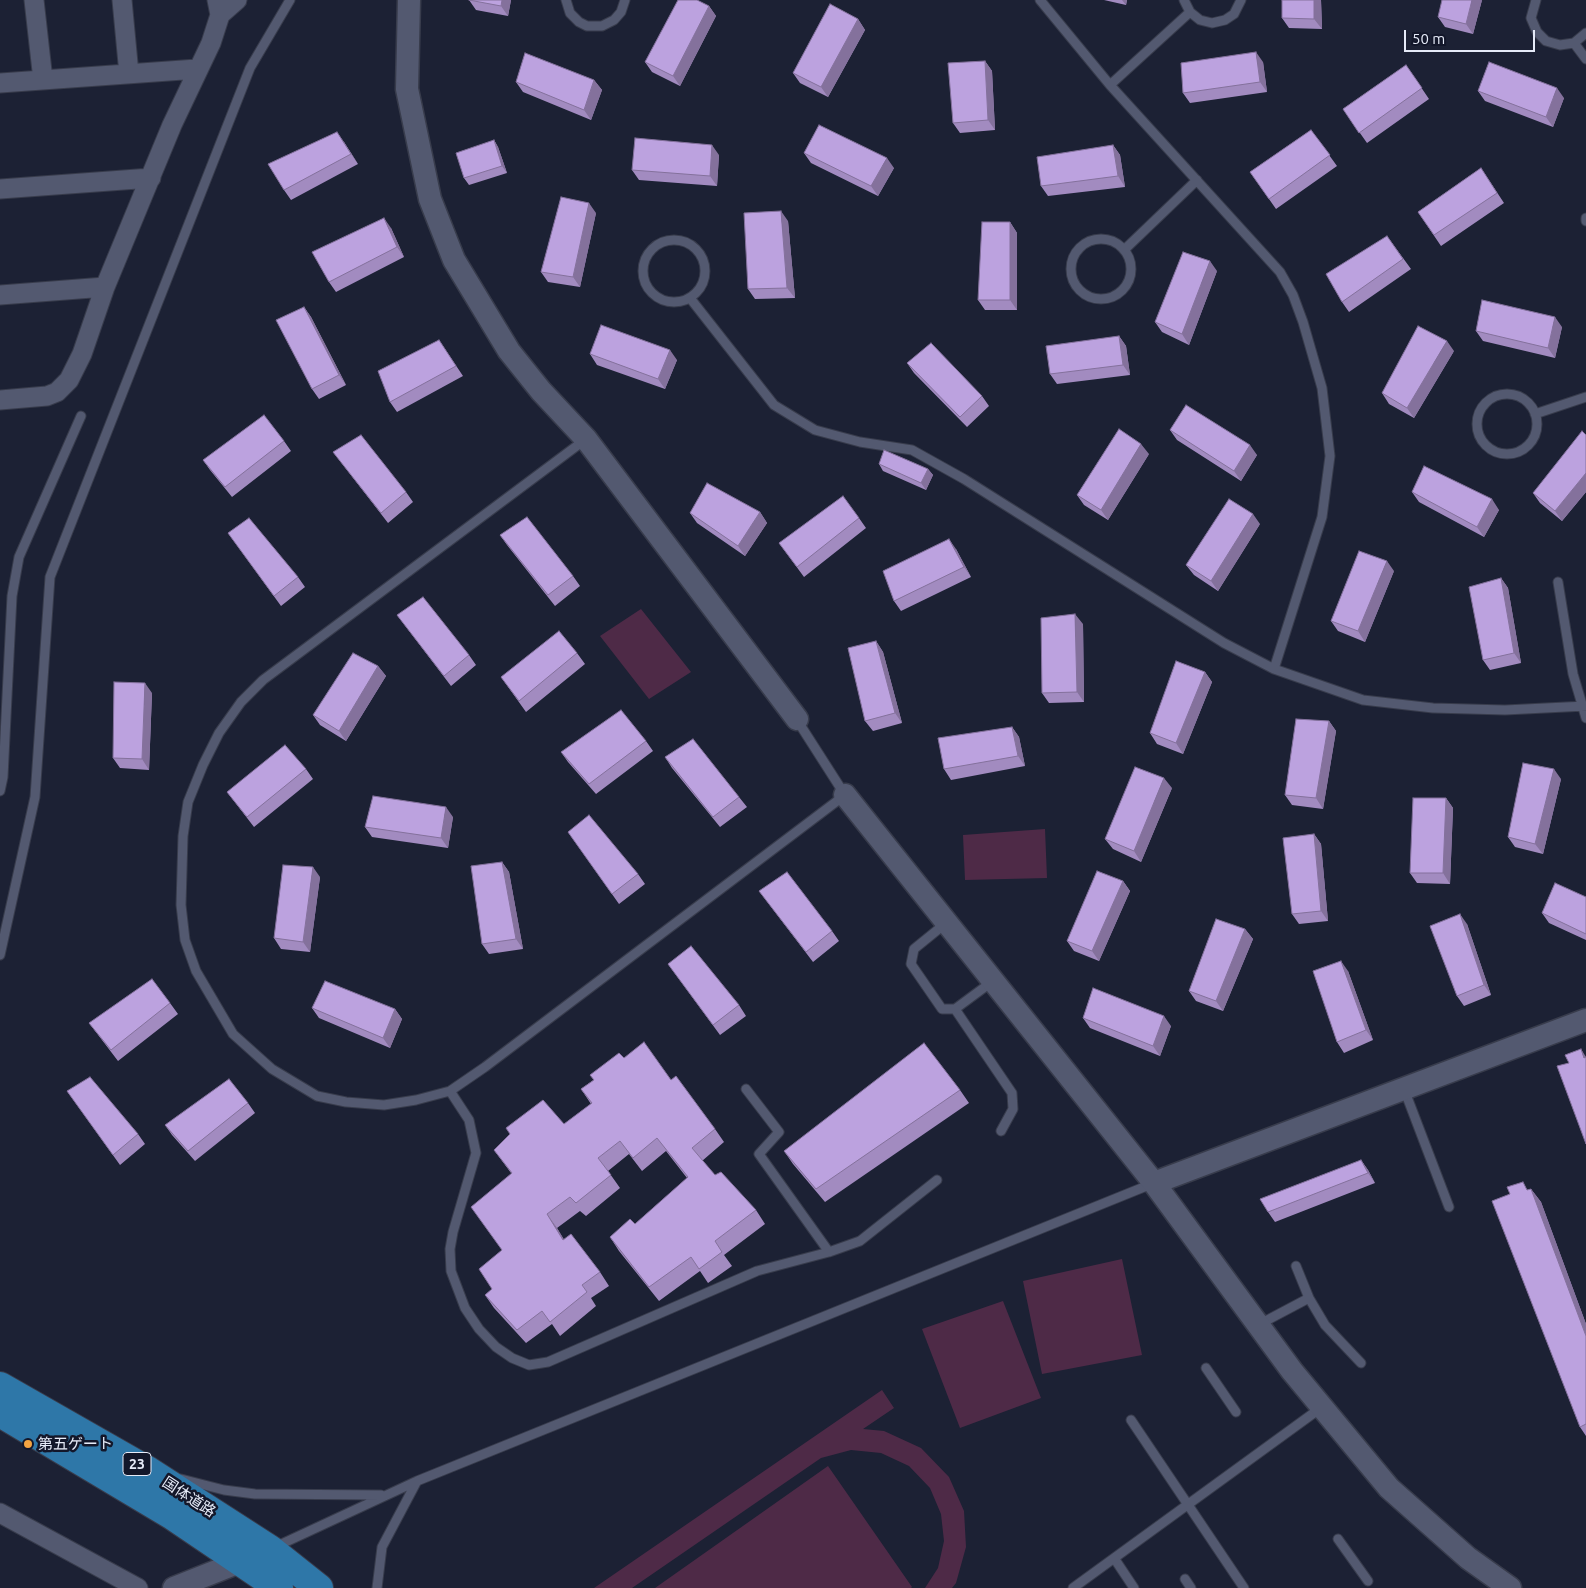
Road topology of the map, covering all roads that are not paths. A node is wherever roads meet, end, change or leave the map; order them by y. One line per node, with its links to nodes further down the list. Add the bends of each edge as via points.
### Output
1 (34, 0): 19 (street)
2 (122, 0): 18 (street)
3 (238, 0): 12 (street)
4 (290, 0): 42 (lane, via 250,68 50,577 35,797)
5 (409, 0): 33 (street, via 407,89 430,199 454,260 509,350 541,391)
6 (566, 0): 7 (lane, via 570,13 579,22 587,26 602,26 614,20)
7 (625, 0)
8 (1040, 0): 21 (lane)
9 (1184, 0): 13 (lane)
10 (1241, 0): 13 (lane, via 1234,14 1225,20 1212,23 1200,20)
11 (1536, 0): 15 (lane, via 1531,18 1536,32 1546,41 1560,45)
12 (218, 8): 17 (street, via 211,43)
13 (1190, 12): 21 (lane)
14 (1586, 33): 15 (lane)
15 (1574, 43): 16 (lane)
16 (1586, 59)
17 (197, 69): 18 (street); 22 (street)
18 (129, 74): 19 (street)
19 (43, 80): 20 (street)
20 (0, 83)
21 (1110, 85): 23 (lane)
22 (151, 178): 24 (street); 26 (street)
23 (1197, 180): 25 (lane); 35 (lane, via 1280,272 1293,295 1314,356 1328,421 1330,456 1322,517)
24 (0, 189)
25 (1124, 250): 25 (lane, via 1116,242 1105,239 1090,241 1072,258 1073,282 1092,298 1104,300 1116,296 1131,276 1131,265)
26 (105, 287): 27 (street); 30 (street, via 82,354 69,380 57,392 47,396)
27 (0, 295)
28 (690, 298): 28 (lane, via 701,286 705,272 703,259 695,248 684,242 663,242 645,261 647,286 655,296 666,301); 35 (lane, via 774,405 816,430 860,442 912,450 964,479 1224,643)
29 (1586, 397): 31 (lane)
30 (0, 400)
31 (1535, 414): 31 (lane, via 1519,397 1498,395 1480,409 1476,421 1479,437 1489,448 1512,454 1532,441 1536,429)
32 (81, 416): 39 (lane, via 19,557 12,596)
33 (586, 439): 38 (street); 48 (lane, via 262,680 219,733 188,802 181,870 185,940 196,971 233,1034 272,1069 317,1096 346,1102 384,1104)
34 (1558, 582): 36 (lane, via 1573,674)
35 (1274, 669): 36 (lane, via 1363,700 1433,708 1505,710)
36 (1584, 706): 37 (lane)
37 (1586, 718)
38 (797, 719): 40 (lane)
39 (0, 791)
40 (844, 795): 41 (street); 48 (lane)
41 (947, 923): 43 (street); 44 (lane, via 914,949 911,964 942,1009)
42 (0, 956)
43 (993, 981): 44 (lane); 51 (street)
44 (955, 1009): 49 (lane, via 1012,1093 1013,1109)
45 (1586, 1020): 47 (street)
46 (746, 1089): 53 (lane, via 780,1132 759,1154)
47 (1404, 1089): 51 (street); 52 (lane)
48 (450, 1091): 53 (lane, via 469,1120 476,1153 453,1232 451,1271 465,1308 479,1330 512,1358 529,1365 548,1362 757,1271)
49 (1001, 1131)
50 (937, 1180): 53 (lane, via 860,1241)
51 (1154, 1183): 56 (street); 65 (lane)
52 (1449, 1207)
53 (829, 1252)
54 (1296, 1266): 55 (lane)
55 (1308, 1298): 56 (lane); 57 (lane, via 1325,1325)
56 (1258, 1325): 60 (street)
57 (1361, 1363)
58 (1206, 1368): 61 (lane)
59 (0, 1386): 64 (main road, 国体道路 / 23)
60 (1322, 1407): 67 (lane); 84 (street, via 1389,1488 1468,1558)
61 (1236, 1412)
62 (0, 1413): 72 (main road, 国体道路 / 23)
63 (1131, 1420): 67 (lane)
64 (149, 1471): 66 (lane, via 224,1490 254,1494); 70 (main road, 国体道路 / 23)
65 (418, 1481): 66 (lane); 79 (lane, via 382,1547)
66 (384, 1495): 70 (lane)
67 (1188, 1504): 71 (lane); 83 (lane)
68 (1, 1515): 75 (street)
69 (1338, 1539): 74 (lane)
70 (270, 1549): 72 (street); 78 (main road, 国体道路 / 23)
71 (1114, 1558): 80 (lane); 81 (lane)
72 (242, 1562): 76 (street); 77 (main road, 国体道路 / 23)
73 (1185, 1579): 82 (lane)
74 (1368, 1581)
75 (138, 1588)
76 (174, 1588)
77 (278, 1588)
78 (319, 1588)
79 (377, 1588)
80 (1073, 1588)
81 (1134, 1588)
82 (1191, 1588)
83 (1244, 1588)
84 (1510, 1588)

